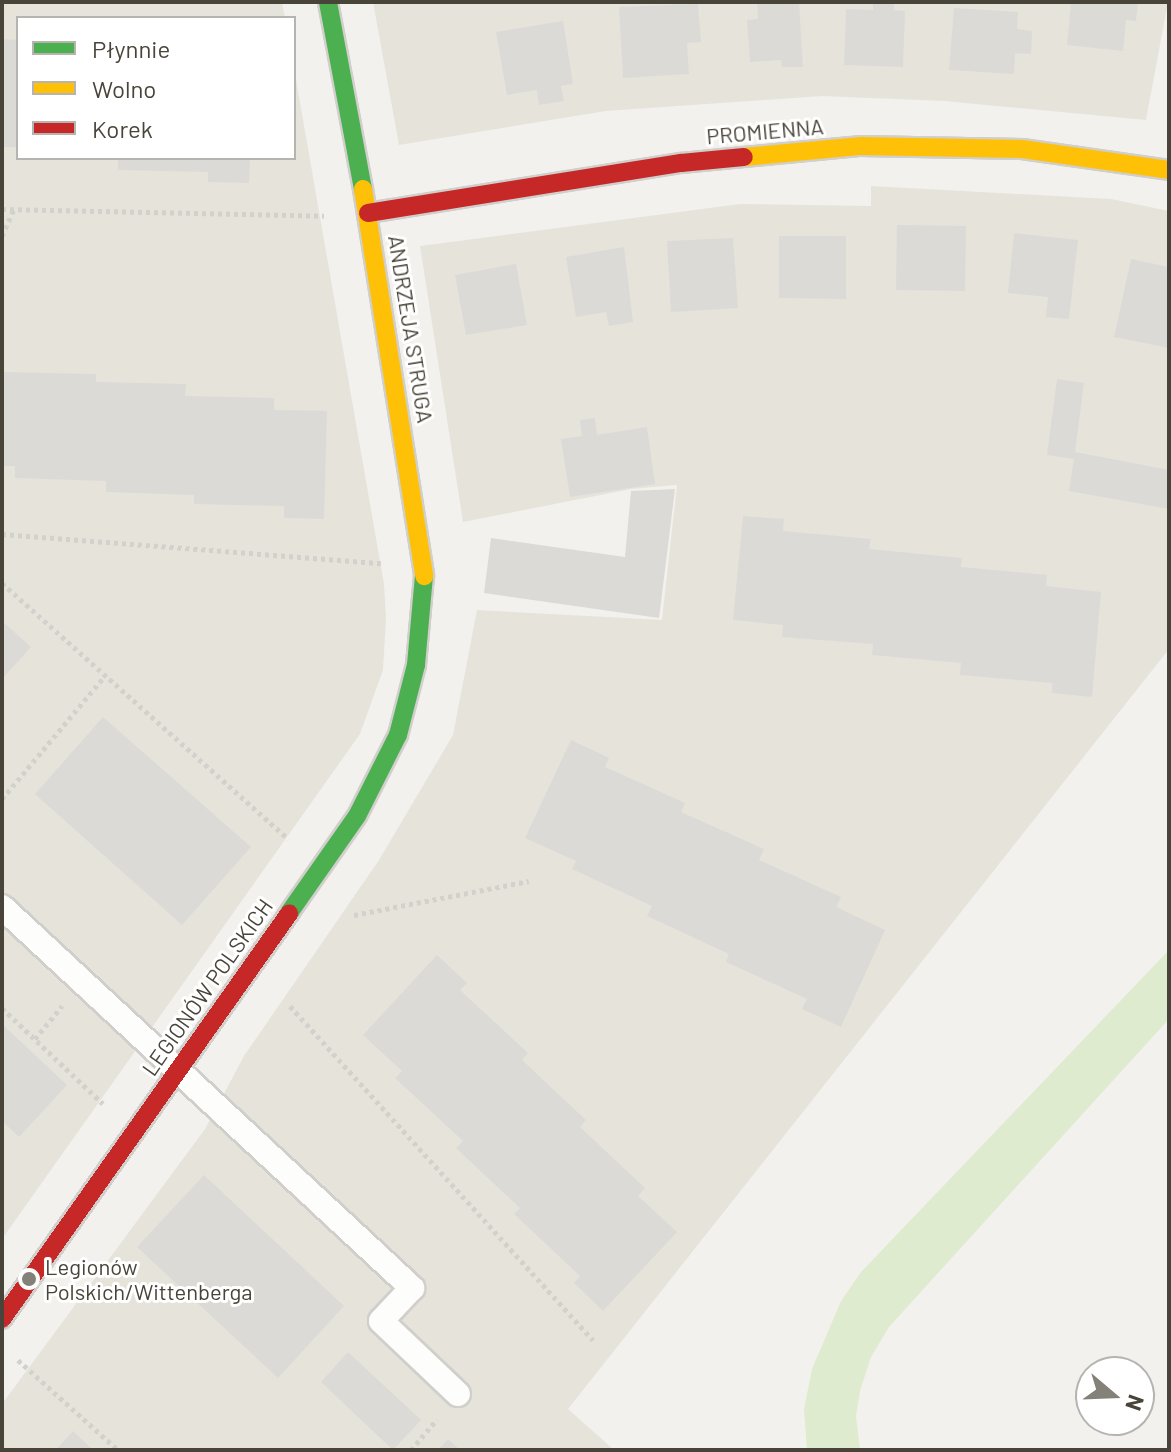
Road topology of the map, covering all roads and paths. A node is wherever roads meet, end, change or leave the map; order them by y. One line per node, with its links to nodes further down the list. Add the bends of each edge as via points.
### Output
1 (328, 2): 5 (street, ANDRZEJA STRUGA)
2 (1169, 170): 5 (street, PROMIENNA, via 1022,149 861,146 681,163)
3 (2, 209): 4 (path)
4 (14, 209): 6 (path); 7 (path)
5 (368, 213): 11 (street, ANDRZEJA STRUGA, via 425,570)
6 (333, 216)
7 (2, 236)
8 (2, 534): 9 (path)
9 (382, 563)
10 (2, 583): 12 (path)
11 (416, 665): 20 (street, LEGIONÓW POLSKICH, via 398,735 357,816)
12 (105, 676): 13 (path); 14 (path)
13 (2, 799)
14 (291, 843)
15 (529, 881): 17 (path)
16 (2, 907): 20 (lane)
17 (354, 915)
18 (290, 1006): 23 (path)
19 (2, 1008): 21 (path)
20 (178, 1070): 22 (street, LEGIONÓW POLSKICH); 25 (lane, via 412,1288 381,1321)
21 (104, 1104)
22 (2, 1319)
23 (593, 1340)
24 (17, 1359): 26 (path)
25 (458, 1394)
26 (118, 1450)

